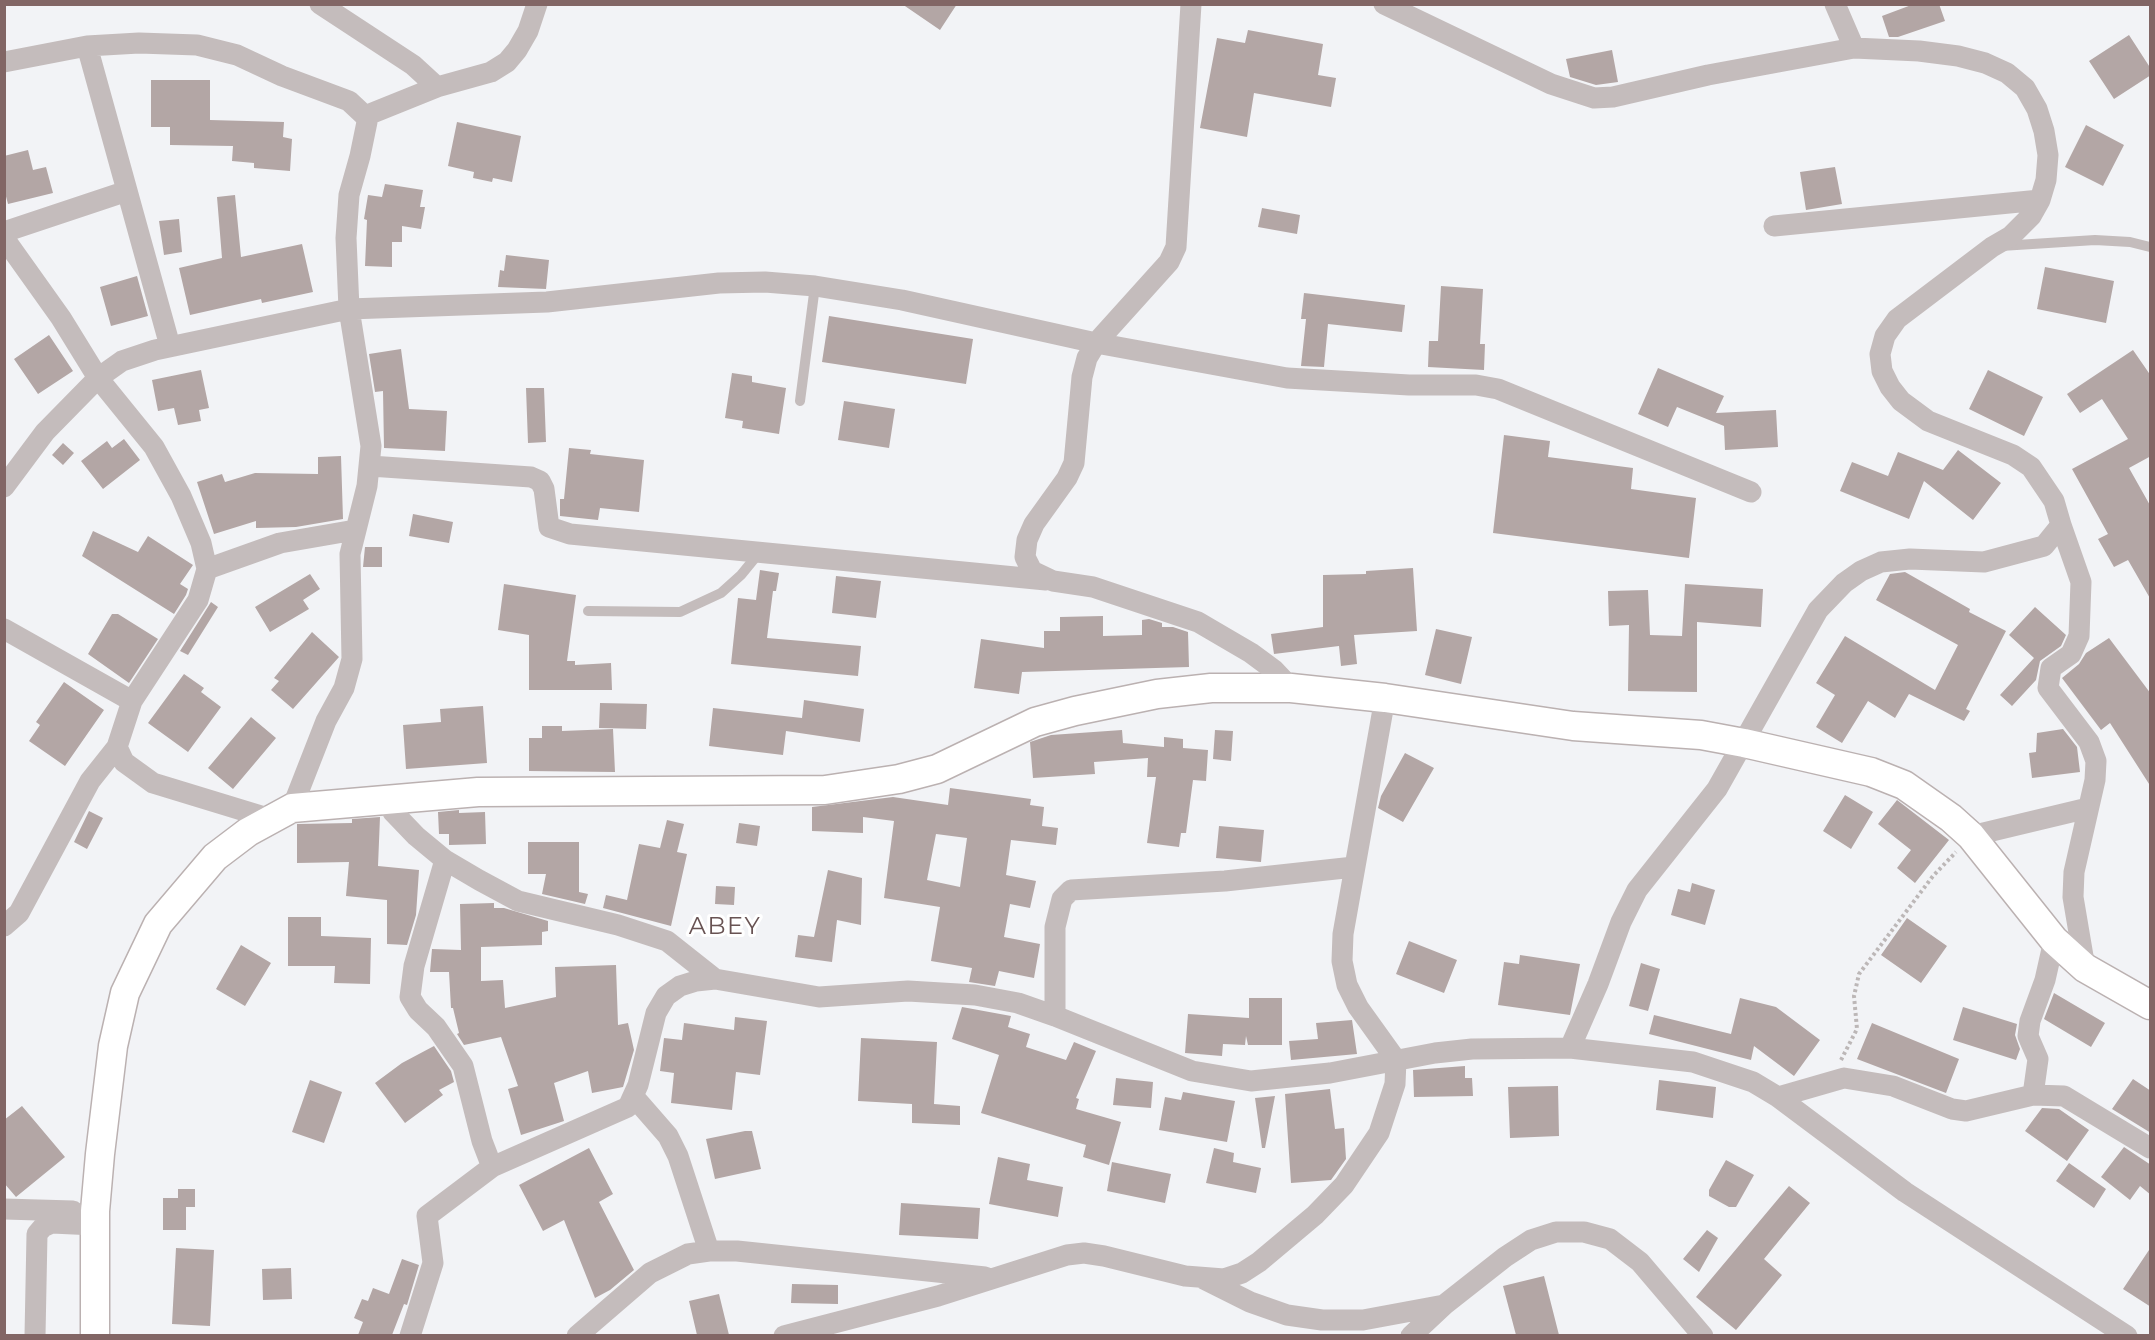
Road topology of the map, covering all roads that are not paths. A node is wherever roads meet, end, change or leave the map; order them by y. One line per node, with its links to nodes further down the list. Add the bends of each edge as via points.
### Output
1 (320, 4): 9 (street, via 413,65)
2 (537, 4): 9 (street, via 528,31 507,62 490,72)
3 (1191, 4): 20 (street, via 1176,247 1169,262)
4 (1384, 4): 7 (street, via 1551,84 1594,98)
5 (1834, 4): 7 (street)
6 (87, 46): 8 (street); 10 (street, via 197,45 237,55 350,101); 11 (street)
7 (1854, 48): 12 (street, via 1958,56 2007,73 2025,88 2044,131 2048,155)
8 (4, 62)
9 (437, 87): 10 (street)
10 (365, 116): 19 (street, via 346,228)
11 (127, 191): 14 (street); 21 (street)
12 (2040, 200): 13 (street); 16 (street, via 2031,216 2011,236)
13 (1774, 226)
14 (4, 232)
15 (4, 238): 22 (street)
16 (1992, 247): 17 (lane, via 2095,240); 27 (street, via 1898,319 1885,336 1880,354 1882,371 1901,401 1928,421 2013,455 2031,467 2054,501)
17 (2151, 247)
18 (815, 286): 19 (street, via 719,283 547,302); 20 (street, via 902,300); 23 (lane)
19 (349, 309): 21 (street); 24 (street, via 368,416)
20 (1096, 343): 26 (street, via 1287,378 1498,389); 31 (street, via 1082,377 1074,463 1027,540 1025,557 1032,571)
21 (170, 346): 22 (street, via 122,361)
22 (98, 378): 25 (street, via 45,432); 30 (street, via 154,447 181,496 201,543)
23 (800, 401)
24 (370, 466): 28 (street); 29 (street, via 531,477 540,481 544,489 549,527 559,532)
25 (4, 487)
26 (1751, 492)
27 (2061, 525): 37 (street, via 2044,546 2012,556 1984,562 1910,559 1881,562 1861,571 1818,610); 40 (street, via 2081,582 2079,636 2071,654 2051,668 2048,688 2089,742 2096,761)
28 (355, 530): 30 (street, via 280,543); 41 (street, via 350,554 350,673)
29 (759, 552): 31 (street); 32 (lane, via 721,593 680,612)
30 (207, 569): 36 (street, via 198,600)
31 (1053, 580): 34 (street, via 1093,587 1198,622 1251,653)
32 (588, 611)
33 (4, 629): 36 (street)
34 (1291, 688): 35 (main road); 39 (main road, via 1210,688 1075,711 1035,722 937,769 825,790 478,792)
35 (1385, 698): 37 (main road, via 1574,726 1701,735); 44 (street)
36 (132, 701): 38 (street)
37 (1744, 743): 42 (main road, via 1871,772 1904,785); 51 (street, via 1717,789 1637,890)
38 (117, 747): 41 (street, via 124,762 153,783); 45 (street, via 90,781 19,914)
39 (387, 801): 41 (main road); 43 (street, via 408,828)
40 (2088, 808): 42 (street); 47 (street, via 2078,844 2073,897)
41 (281, 813): 59 (main road, via 215,857 187,889 158,924 125,993 105,1100)
42 (1971, 836): 46 (main road)
43 (446, 860): 48 (street, via 518,901 667,941); 57 (street, via 414,966 411,997 463,1066)
44 (1354, 867): 50 (street, via 1225,881 1071,890 1062,899 1055,927); 52 (street, via 1343,934 1342,961 1347,985)
45 (4, 926)
46 (2054, 940): 47 (main road); 53 (street, via 2030,1021 2028,1036 2038,1059)
47 (2085, 968): 49 (main road)
48 (715, 979): 50 (street, via 819,997 937,991 1018,1003); 54 (street, via 680,986 666,996 656,1013)
49 (2151, 1005)
50 (1055, 1016): 52 (street, via 1192,1071 1220,1077 1280,1079)
51 (1570, 1048): 52 (street, via 1472,1049); 55 (street, via 1693,1062 1753,1082)
52 (1396, 1060): 62 (street, via 1395,1084 1380,1133 1344,1185 1315,1215 1242,1273 1224,1279)
53 (2033, 1095): 55 (street, via 1966,1111 1893,1086 1844,1078); 56 (street, via 2064,1096)
54 (634, 1097): 57 (street, via 617,1114); 60 (street, via 668,1136 678,1156)
55 (1778, 1097): 71 (street, via 1905,1192)
56 (2151, 1148)
57 (492, 1167): 66 (street, via 427,1216 433,1263)
58 (4, 1209): 59 (street)
59 (95, 1218): 64 (street, via 52,1223 37,1234); 65 (main road)
60 (709, 1251): 61 (street); 67 (street, via 688,1254 650,1273)
61 (993, 1278): 62 (street, via 1045,1260 1084,1253); 68 (street, via 845,1322)
62 (1204, 1278): 63 (street, via 1250,1302 1287,1315 1322,1320 1363,1320)
63 (1444, 1305): 69 (street); 70 (street, via 1531,1240 1556,1232 1584,1232 1610,1239 1640,1263)
64 (35, 1335)
65 (95, 1335)
66 (410, 1335)
67 (577, 1335)
68 (784, 1335)
69 (1411, 1335)
70 (1703, 1335)
71 (2127, 1335)

